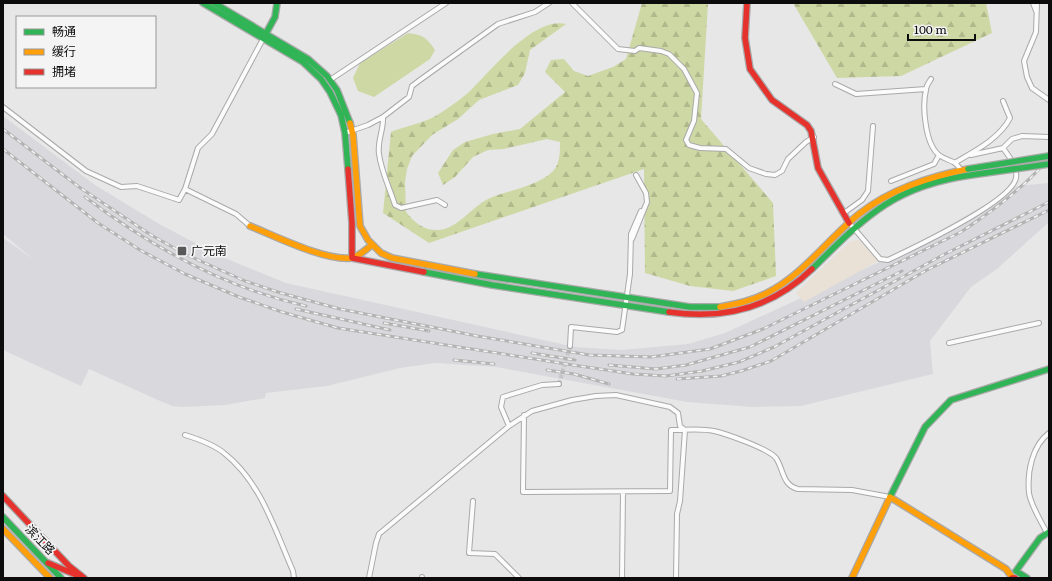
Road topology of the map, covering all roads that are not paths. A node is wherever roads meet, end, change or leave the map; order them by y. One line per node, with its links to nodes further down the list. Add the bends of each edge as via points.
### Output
1 (202, 3): 11 (main road)
2 (214, 3): 11 (main road)
3 (277, 3): 11 (main road, via 275,17)
4 (446, 3): 13 (street)
5 (549, 3): 19 (street, via 535,12 498,24 412,86 409,97)
6 (572, 3): 23 (street, via 618,49 662,51 684,68 697,93 694,121 686,140 689,145 726,149 749,168 772,175 782,171 788,159)
7 (747, 3): 23 (main road, via 745,38 750,69 772,100 807,125)
8 (1033, 3): 10 (street)
9 (1037, 3): 10 (street)
10 (1037, 11): 16 (street, via 1036,32 1024,61 1032,88)
11 (265, 36): 13 (main road, via 308,59); 22 (main road, via 303,62 321,79 338,107); 34 (street, via 212,134 198,148)
12 (931, 79): 15 (street)
13 (330, 80): 21 (main road, via 345,106)
14 (835, 84): 15 (street, via 856,94)
15 (926, 89): 26 (street, via 924,111 927,131 932,147)
16 (1049, 100)
17 (1003, 101): 27 (street, via 1010,118 1005,126)
18 (3, 107): 34 (street, via 86,171 111,184 121,187 137,186 179,200)
19 (383, 117): 21 (street); 35 (street, via 379,154 395,205 401,208 437,200)
20 (874, 126): 37 (street, via 868,191 862,200)
21 (352, 131): 22 (street); 41 (main road, via 360,226)
22 (345, 133): 43 (main road)
23 (814, 137): 37 (main road, via 818,168)
24 (1049, 137): 25 (street, via 1022,136 1012,139)
25 (1003, 148): 27 (street); 40 (street, via 1012,161 1016,177 1013,185 997,200 939,236 888,260 880,259)
26 (939, 155): 29 (street); 33 (street, via 934,164)
27 (969, 155): 29 (street)
28 (1049, 156): 31 (main road, bridge)
29 (956, 162): 31 (street)
30 (1049, 164): 40 (main road, bridge, via 937,181 886,202)
31 (961, 170): 38 (main road, via 934,175 896,190)
32 (636, 175): 42 (street, via 646,193 647,202 636,227)
33 (891, 180)
34 (185, 189): 39 (street, via 236,214)
35 (445, 205)
36 (641, 211): 42 (street, via 631,230)
37 (844, 213): 38 (main road)
38 (849, 223): 40 (street); 44 (main road, via 790,279 748,301 729,306 700,308)
39 (250, 226): 43 (main road, via 304,247 340,258)
40 (853, 228): 45 (main road, via 794,286 770,301 750,308 730,314 699,316)
41 (372, 245): 43 (main road); 44 (main road, via 392,258 493,278)
42 (631, 248): 44 (street)
43 (352, 258): 45 (main road, via 492,285)
44 (627, 298): 45 (street)
45 (626, 305): 48 (street, via 622,330 618,332 571,327)
46 (1038, 323): 47 (street)
47 (949, 343)
48 (570, 346)
49 (1049, 369): 58 (main road, via 951,400 924,427)
50 (559, 384): 52 (street, via 542,385 503,397 501,407)
51 (524, 415): 52 (street); 53 (street, via 572,400 616,395 670,407 678,414 680,426); 56 (street, via 523,492)
52 (509, 426): 70 (street, via 379,534)
53 (685, 430): 56 (street, via 671,430 670,491); 58 (street, via 714,431 764,449 776,458 790,487 852,490); 73 (street, via 677,514)
54 (1049, 433): 62 (street, via 1041,439 1030,464 1029,494)
55 (185, 435): 69 (street, via 223,452 246,473 262,500)
56 (623, 492): 72 (street)
57 (3, 496): 68 (main road, via 64,561)
58 (890, 497): 64 (main road); 74 (main road)
59 (473, 501): 71 (street, via 469,553 495,554)
60 (3, 517): 63 (main road, 滨江路)
61 (3, 529): 66 (main road, 滨江路)
62 (1048, 532): 65 (main road, via 1040,538)
63 (45, 562): 67 (main road, 滨江路); 68 (main road)
64 (1006, 569): 65 (main road); 75 (main road)
65 (1016, 571): 76 (main road)
66 (50, 578)
67 (61, 578)
68 (84, 578)
69 (294, 578)
70 (369, 578)
71 (519, 578)
72 (622, 578)
73 (676, 578)
74 (852, 578)
75 (1013, 578)
76 (1027, 578)

